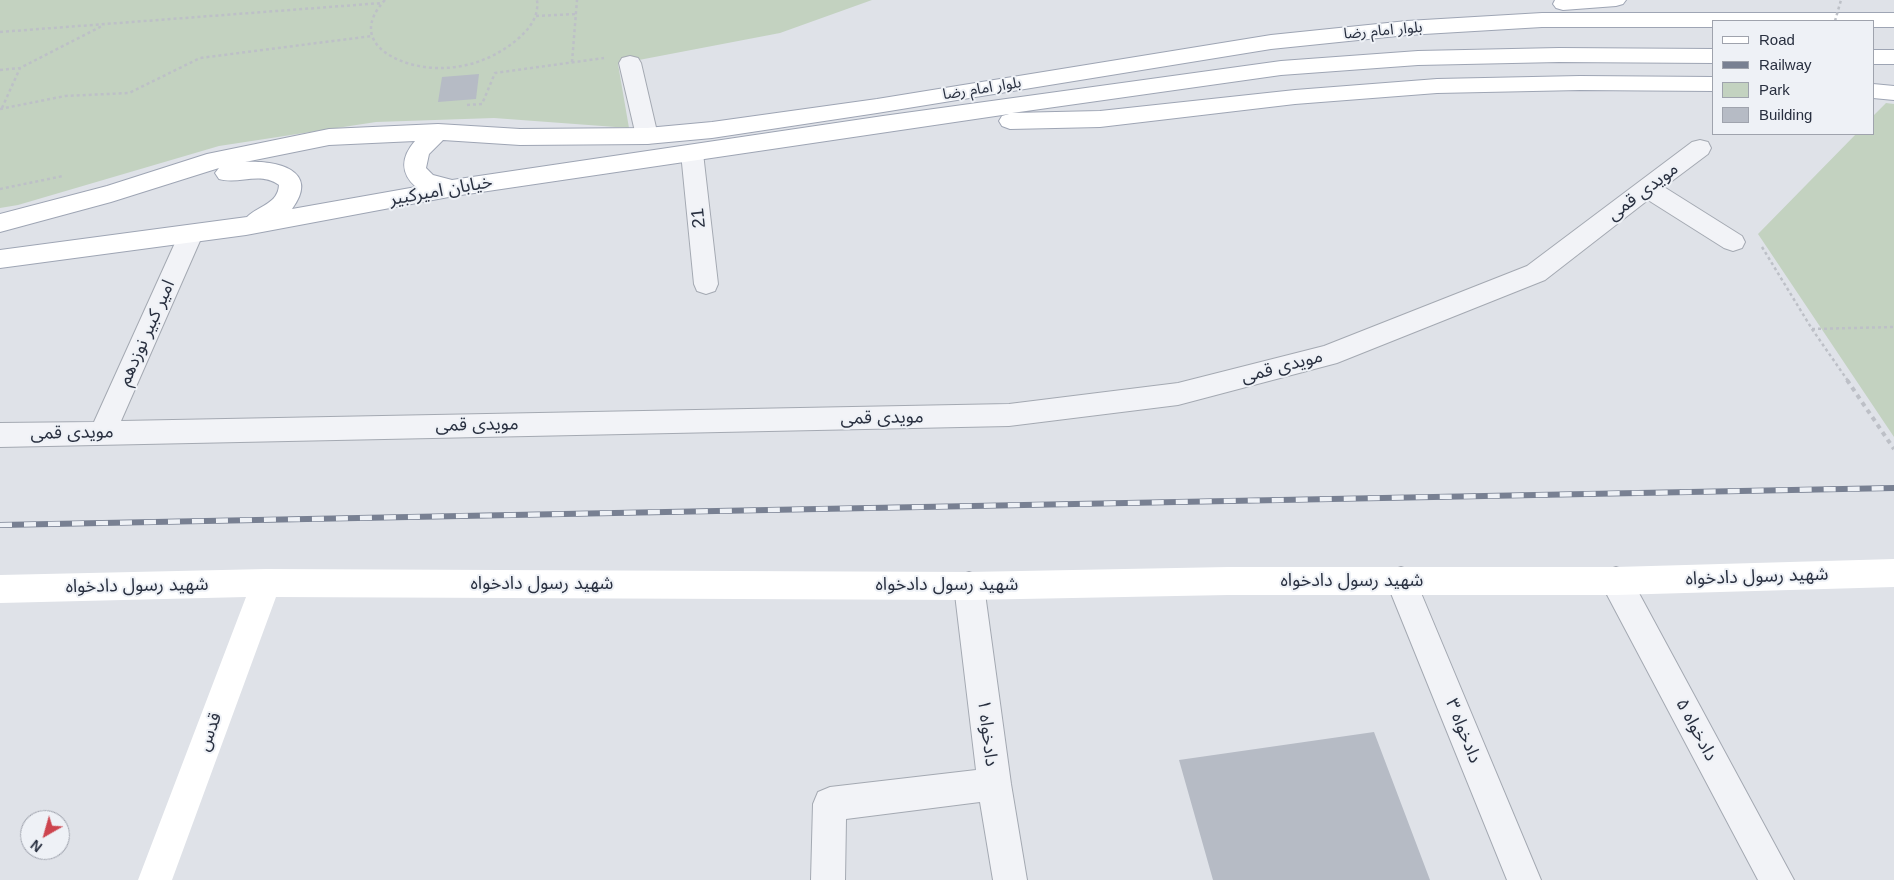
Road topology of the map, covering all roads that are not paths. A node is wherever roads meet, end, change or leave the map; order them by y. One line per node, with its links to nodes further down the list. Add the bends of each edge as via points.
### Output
1 (1593, 0): 2 (main road); 4 (main road, via 1507,9)
2 (1616, 0)
3 (1894, 20): 4 (main road, بلوار امام رضا, via 1542,20)
4 (1407, 28): 14 (main road, بلوار امام رضا, via 1272,42)
5 (1712, 56): 14 (main road, بلوار امام رضا, via 1418,58 1281,68)
6 (1874, 57): 7 (main road)
7 (1894, 57)
8 (630, 63): 16 (street)
9 (1712, 84): 14 (main road, via 1437,86 1296,97 1100,119)
10 (1874, 86): 11 (main road)
11 (1894, 86)
12 (1874, 91): 13 (main road)
13 (1894, 93)
14 (880, 115): 16 (main road); 18 (main road, خیابان امیرکبیر)
15 (438, 132): 16 (main road, via 520,137); 19 (main road, via 416,152 416,174 425,182); 21 (main road, via 329,137 207,162)
16 (647, 136)
17 (1700, 148): 20 (street, مویدی قمی)
18 (692, 153): 19 (main road, خیابان امیرکبیر); 27 (street, 21)
19 (454, 188): 23 (main road, خیابان امیرکبیر)
20 (1648, 188): 25 (street); 28 (street, مویدی قمی, via 1536,273 1328,356 1178,394 1009,415)
21 (111, 194): 22 (main road); 23 (main road, via 250,169 283,175 291,182 292,192 284,204)
22 (0, 223)
23 (246, 226): 24 (main road, خیابان امیرکبیر)
24 (191, 234): 26 (main road, خیابان امیرکبیر); 28 (street, امیر کبیر نوزدهم)
25 (1733, 242)
26 (0, 259)
27 (706, 284)
28 (103, 432): 29 (street, مویدی قمی)
29 (0, 434)
30 (1894, 573): 32 (main road, شهید رسول دادخواه)
31 (1401, 581): 32 (main road, شهید رسول دادخواه); 34 (main road, شهید رسول دادخواه, via 1228,580); 40 (street, دادخواه ۳)
32 (1616, 581): 41 (street, دادخواه ۵)
33 (266, 583): 34 (main road, شهید رسول دادخواه); 35 (main road, شهید رسول دادخواه); 37 (main road, قدس)
34 (969, 586): 36 (street, دادخواه ۱)
35 (0, 590)
36 (994, 784): 38 (street, via 830,804); 39 (street, دادخواه ۱)
37 (155, 880)
38 (828, 880)
39 (1010, 880)
40 (1524, 880)
41 (1776, 880)

